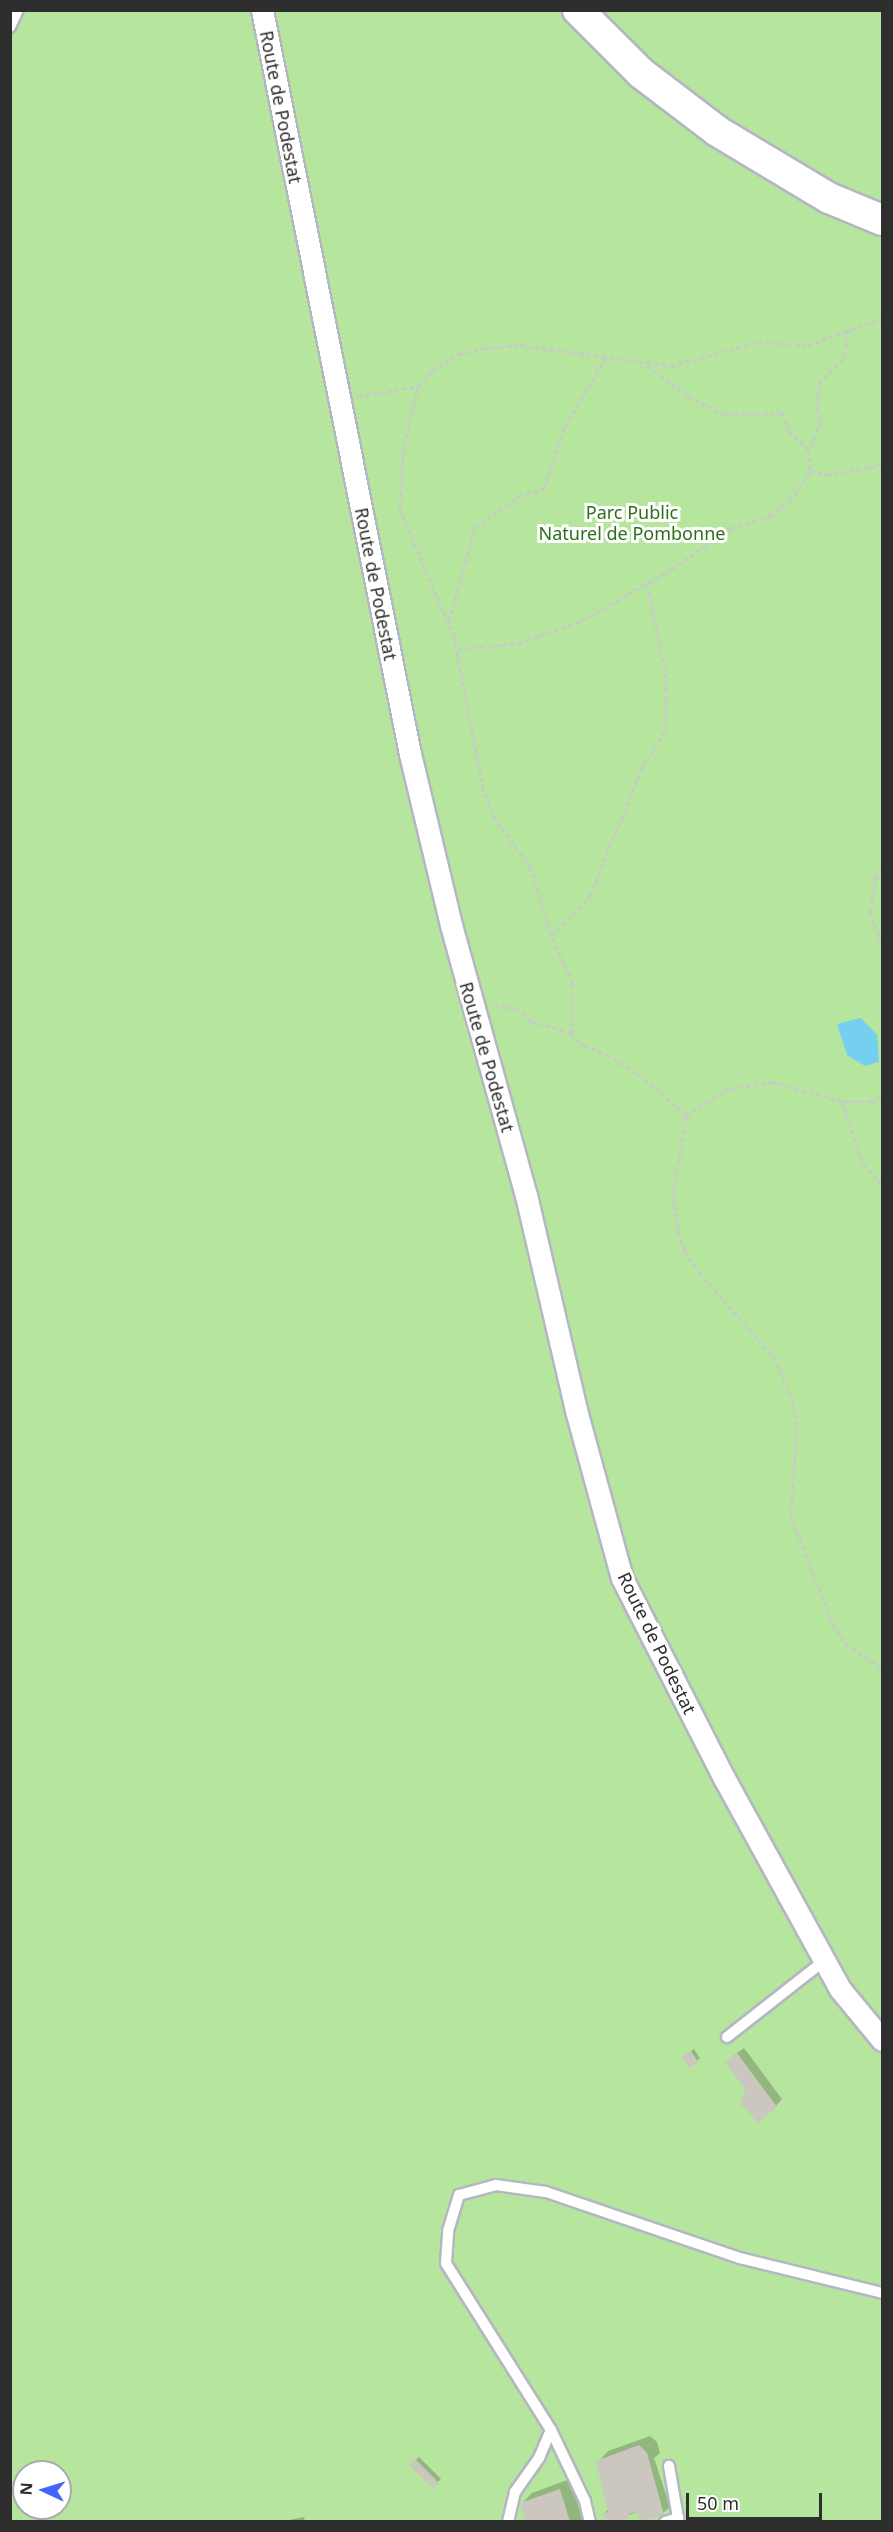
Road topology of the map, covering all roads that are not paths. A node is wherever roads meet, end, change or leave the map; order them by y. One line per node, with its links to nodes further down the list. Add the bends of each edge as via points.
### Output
1 (18, 10): 5 (lane)
2 (262, 10): 8 (street, Route de Podestat, via 410,754 622,1578 724,1778)
3 (578, 10): 6 (main road, via 641,73)
4 (601, 10): 6 (main road)
5 (10, 27)
6 (717, 131): 7 (main road, via 829,198)
7 (882, 220)
8 (824, 1961): 9 (lane); 10 (street, Route de Podestat, via 840,1989)
9 (727, 2037)
10 (882, 2040)
11 (882, 2293): 12 (lane, via 740,2258 546,2192 496,2185 459,2195 448,2231 446,2263)
12 (551, 2430): 14 (lane, via 539,2458 515,2492); 15 (lane, via 585,2501)
13 (669, 2466): 16 (lane, via 678,2517)
14 (508, 2522)
15 (590, 2522)
16 (665, 2522)

